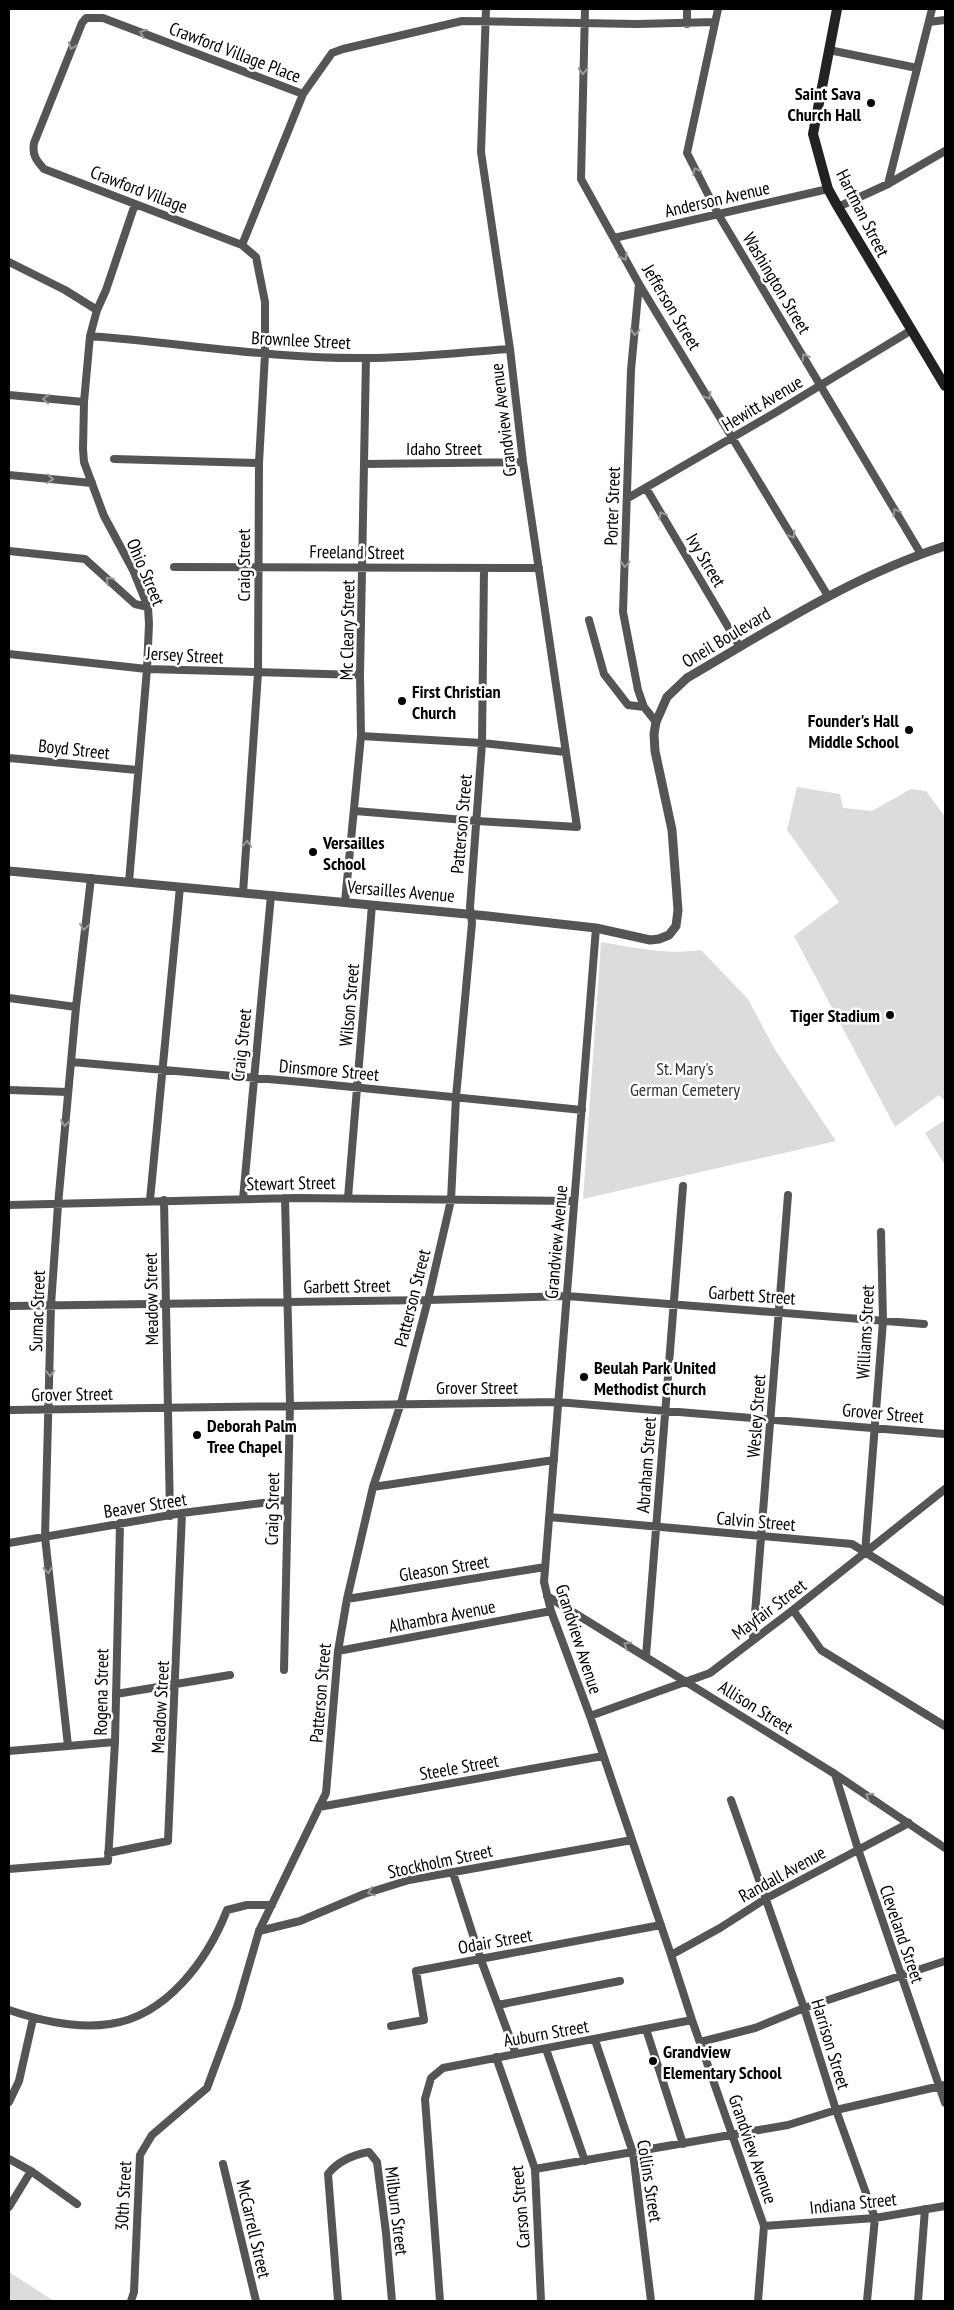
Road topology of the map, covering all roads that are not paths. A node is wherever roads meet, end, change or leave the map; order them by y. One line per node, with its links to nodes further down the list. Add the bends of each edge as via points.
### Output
1 (486, 9): 9 (street, Grandview Avenue)
2 (584, 9): 10 (street, Jefferson Street)
3 (687, 9): 13 (street)
4 (718, 9): 11 (street, Washington Street)
5 (837, 9): 14 (main road, Hartman Street)
6 (932, 9): 12 (street)
7 (103, 18): 16 (street, Crawford Village Place, one-way to 7); 20 (street, Crawford Village, one-way to 20, via 86,18 82,23 33,151 35,160 47,170)
8 (945, 20): 12 (street)
9 (486, 22): 10 (street, Crawford Village Place); 16 (street, Crawford Village Place, via 462,21 332,53); 30 (street, Grandview Avenue, via 481,152)
10 (584, 22): 13 (street, Crawford Village Place); 23 (street, Jefferson Street, one-way to 23, via 581,179)
11 (715, 22): 13 (street, Crawford Village Place); 22 (street, Washington Street, one-way to 11, via 687,153)
12 (929, 22): 15 (street)
13 (687, 24)
14 (829, 50): 15 (street); 19 (main road, Hartman Street, via 813,134)
15 (917, 68): 18 (street)
16 (303, 94): 24 (street)
17 (945, 151): 18 (street)
18 (888, 184): 21 (street)
19 (828, 189): 21 (main road, Hartman Street); 22 (street, Anderson Avenue)
20 (135, 204): 24 (street, Crawford Village); 27 (street, Ohio Street)
21 (838, 207): 28 (main road, Hartman Street)
22 (718, 214): 23 (street, Anderson Avenue); 33 (street, Washington Street, one-way to 22)
23 (614, 238): 26 (street, Jefferson Street, one-way to 26)
24 (242, 244): 31 (street, Craig Street, via 256,257 264,302)
25 (9, 262): 27 (street, via 65,290)
26 (639, 284): 37 (street, Jefferson Street, one-way to 37); 45 (street, Porter Street, one-way to 45, via 631,370)
27 (96, 310): 29 (street, Ohio Street)
28 (910, 332): 33 (street, Hewitt Avenue); 34 (main road, Hartman Street)
29 (90, 336): 31 (street, Brownlee Street); 36 (street, Ohio Street)
30 (510, 350): 32 (street, Brownlee Street); 39 (street, Grandview Avenue)
31 (265, 354): 32 (street, Brownlee Street); 40 (street, Craig Street)
32 (366, 358): 41 (street, Mc Cleary Street)
33 (822, 385): 37 (street, Hewitt Avenue); 48 (street, Washington Street, one-way to 33)
34 (945, 386)
35 (9, 395): 36 (street, one-way to 35)
36 (84, 402): 43 (street, Ohio Street, via 84,462)
37 (733, 437): 44 (street, Hewitt Avenue); 54 (street, Jefferson Street, one-way to 54)
38 (114, 459): 40 (street)
39 (523, 462): 41 (street, Idaho Street); 52 (street, Grandview Avenue)
40 (259, 463): 49 (street, Craig Street)
41 (365, 464): 51 (street, Mc Cleary Street)
42 (9, 475): 43 (street, one-way to 43)
43 (92, 483): 55 (street, Ohio Street, via 104,516 133,570)
44 (646, 488): 45 (street, Hewitt Avenue); 57 (street, Ivy Street, one-way to 44)
45 (628, 498): 62 (street, Porter Street, one-way to 62, via 623,612)
46 (945, 546): 48 (street, Oneil Boulevard)
47 (9, 551): 55 (street, one-way to 47, via 135,604 85,558)
48 (921, 554): 54 (street, Oneil Boulevard)
49 (258, 565): 50 (street, Freeland Street); 51 (street, Freeland Street); 60 (street, Craig Street)
50 (174, 567)
51 (363, 567): 53 (street, Freeland Street); 61 (street, Mc Cleary Street)
52 (539, 568): 53 (street, Freeland Street); 66 (street, Grandview Avenue)
53 (484, 569): 65 (street, Patterson Street)
54 (828, 596): 57 (street, Oneil Boulevard)
55 (148, 607): 59 (street, Ohio Street)
56 (589, 620): 62 (street, via 604,674 628,705)
57 (740, 647): 63 (street, Oneil Boulevard, via 686,678 667,697)
58 (9, 654): 59 (street, Jersey Street)
59 (147, 669): 60 (street, Jersey Street); 68 (street, Ohio Street)
60 (258, 673): 61 (street, Jersey Street); 75 (street, Craig Street, one-way to 60)
61 (360, 675): 64 (street, Mc Cleary Street)
62 (644, 706): 63 (street, Porter Street)
63 (656, 722): 81 (street, Oneil Boulevard, via 655,751 672,830 678,910 676,926)
64 (361, 736): 65 (street); 69 (street, Mc Cleary Street)
65 (482, 743): 66 (street); 70 (street, Patterson Street)
66 (565, 752): 70 (street, Grandview Avenue, via 577,826)
67 (9, 758): 68 (street, Boyd Street)
68 (137, 770): 73 (street, Ohio Street)
69 (355, 812): 70 (street); 77 (street, Mc Cleary Street)
70 (477, 822): 79 (street, Patterson Street)
71 (9, 871): 72 (street, Versailles Avenue)
72 (92, 878): 73 (street, Versailles Avenue); 83 (street, Sumac Street, one-way to 83)
73 (129, 882): 74 (street, Versailles Avenue)
74 (180, 887): 75 (street, Versailles Avenue); 85 (street)
75 (243, 893): 76 (street, Versailles Avenue)
76 (271, 895): 77 (street, Versailles Avenue); 86 (street, Craig Street)
77 (345, 902): 78 (street, Versailles Avenue)
78 (372, 905): 79 (street, Versailles Avenue); 87 (street, Wilson Street)
79 (471, 914): 80 (street, Versailles Avenue); 90 (street, Patterson Street)
80 (596, 928): 81 (street, Versailles Avenue, via 650,940); 91 (street, Grandview Avenue)
81 (669, 935)
82 (9, 998): 83 (street)
83 (76, 1007): 84 (street, Sumac Street)
84 (72, 1062): 85 (street, Dinsmore Street); 89 (street, Sumac Street)
85 (162, 1071): 86 (street, Dinsmore Street); 97 (street)
86 (253, 1078): 87 (street, Dinsmore Street); 94 (street, Craig Street)
87 (356, 1087): 90 (street, Dinsmore Street); 96 (street, Wilson Street)
88 (9, 1090): 89 (street)
89 (68, 1092): 102 (street, Sumac Street, one-way to 102)
90 (456, 1097): 91 (street, Dinsmore Street); 99 (street, Patterson Street)
91 (582, 1110): 100 (street, Grandview Avenue)
92 (683, 1186): 108 (street, Abraham Street)
93 (788, 1195): 111 (street, Wesley Street)
94 (243, 1198): 95 (street, Stewart Street); 98 (street, Stewart Street)
95 (285, 1198): 96 (street, Stewart Street); 106 (street, Craig Street)
96 (348, 1198): 99 (street, Stewart Street)
97 (150, 1200): 98 (street, Stewart Street); 102 (street, Stewart Street)
98 (164, 1200): 107 (street, Meadow Street)
99 (451, 1200): 100 (street, Stewart Street); 105 (street, Patterson Street)
100 (574, 1201): 104 (street, Grandview Avenue)
101 (9, 1205): 102 (street, Stewart Street)
102 (58, 1205): 109 (street, Sumac Street)
103 (881, 1232): 112 (street, Williams Street)
104 (567, 1296): 105 (street, Garbett Street); 108 (street, Garbett Street); 114 (street, Grandview Avenue)
105 (428, 1300): 106 (street, Garbett Street); 115 (street, Patterson Street)
106 (286, 1302): 107 (street, Garbett Street); 116 (street, Craig Street)
107 (167, 1304): 109 (street, Garbett Street); 117 (street, Meadow Street)
108 (674, 1304): 111 (street, Garbett Street); 120 (street, Abraham Street)
109 (51, 1305): 110 (street, Garbett Street); 118 (street, Sumac Street, one-way to 118)
110 (9, 1306)
111 (779, 1312): 112 (street, Garbett Street); 121 (street, Wesley Street)
112 (884, 1321): 113 (street, Garbett Street); 122 (street, Williams Street)
113 (924, 1324)
114 (557, 1402): 115 (street, Grover Street); 120 (street, Grover Street); 124 (street, Grandview Avenue)
115 (401, 1403): 116 (street, Grover Street); 125 (street, Patterson Street)
116 (290, 1406): 117 (street, Grover Street); 127 (street, Craig Street)
117 (166, 1408): 118 (street, Grover Street); 129 (street, Meadow Street)
118 (50, 1409): 119 (street, Grover Street); 133 (street, Sumac Street)
119 (9, 1410)
120 (665, 1411): 121 (street, Grover Street); 132 (street, Abraham Street)
121 (770, 1418): 122 (street, Grover Street); 134 (street, Wesley Street)
122 (874, 1427): 123 (street, Grover Street); 136 (street, Williams Street)
123 (945, 1434)
124 (554, 1460): 125 (street); 130 (street, Grandview Avenue)
125 (374, 1487): 139 (street, Patterson Street)
126 (945, 1489): 136 (street, Mayfair Street)
127 (287, 1500): 128 (street, Beaver Street); 146 (street, Craig Street)
128 (182, 1513): 129 (street, Beaver Street); 149 (street, Meadow Street)
129 (170, 1516): 131 (street, Beaver Street)
130 (549, 1517): 132 (street, Calvin Street); 137 (street, Grandview Avenue)
131 (120, 1523): 133 (street, Beaver Street); 150 (street, Rogena Street)
132 (657, 1528): 134 (street, Calvin Street); 145 (street, Abraham Street)
133 (45, 1537): 135 (street, Beaver Street); 154 (street, Sumac Street, one-way to 154)
134 (762, 1537): 136 (street, Calvin Street, via 852,1544); 143 (street, Wesley Street)
135 (9, 1543)
136 (865, 1553): 140 (street, Calvin Street); 141 (street, Mayfair Street)
137 (545, 1567): 138 (street, Grandview Avenue); 139 (street, Gleason Street)
138 (547, 1596): 142 (street, Grandview Avenue); 145 (street, Allison Street, one-way to 138)
139 (347, 1599): 144 (street, Patterson Street)
140 (945, 1602)
141 (793, 1610): 143 (street, Mayfair Street); 152 (street, via 821,1650)
142 (551, 1611): 144 (street, Alhambra Avenue); 151 (street, Grandview Avenue)
143 (753, 1639): 148 (street, Mayfair Street, via 710,1673)
144 (338, 1651): 159 (street, Patterson Street, via 326,1793)
145 (646, 1656): 148 (street, Allison Street)
146 (284, 1670)
147 (230, 1676): 149 (street)
148 (687, 1681): 151 (street, Mayfair Street); 157 (street, Allison Street)
149 (177, 1685): 150 (street); 164 (street, Meadow Street, via 168,1841)
150 (116, 1694): 153 (street, Rogena Street)
151 (590, 1716): 156 (street, Grandview Avenue)
152 (945, 1726)
153 (115, 1742): 154 (street); 164 (street, Rogena Street)
154 (68, 1746): 155 (street)
155 (9, 1751)
156 (603, 1756): 159 (street, Steele Street); 161 (street, Grandview Avenue)
157 (834, 1774): 160 (street, Allison Street, one-way to 157); 163 (street, Cleveland Street)
158 (731, 1800): 167 (street, Harrison Street)
159 (319, 1807): 168 (street, Patterson Street)
160 (909, 1823): 162 (street, Allison Street); 163 (street, Randall Avenue)
161 (632, 1840): 166 (street, Stockholm Street); 169 (street, Grandview Avenue)
162 (945, 1848)
163 (858, 1849): 167 (street, Randall Avenue); 174 (street, Cleveland Street)
164 (108, 1857): 165 (street)
165 (9, 1869)
166 (453, 1873): 170 (street, Stockholm Street, one-way to 170, via 409,1880 364,1894 300,1921); 172 (street)
167 (765, 1899): 171 (street, Randall Avenue); 178 (street, Harrison Street)
168 (272, 1905): 170 (street, Patterson Street); 180 (street, via 247,1905 228,1910 187,1980 159,2003 135,2016 112,2024 92,2026)
169 (661, 1925): 171 (street, Grandview Avenue); 172 (street, Odair Street)
170 (259, 1931): 177 (street, Patterson Street)
171 (671, 1955): 181 (street, Grandview Avenue)
172 (481, 1960): 176 (street); 182 (street, Odair Street, via 416,1971 424,2020)
173 (945, 1961): 174 (street)
174 (900, 1975): 178 (street); 189 (street, Cleveland Street)
175 (620, 1981): 176 (street)
176 (498, 2005): 187 (street)
177 (236, 2007): 207 (street, 30th Street, via 207,2088 152,2135 140,2155)
178 (804, 2008): 185 (street, via 756,2028); 192 (street, Harrison Street)
179 (9, 2010): 180 (street)
180 (33, 2019): 190 (street, via 18,2081)
181 (692, 2020): 183 (street, Auburn Street); 185 (street, Grandview Avenue)
182 (391, 2026)
183 (646, 2029): 184 (street, Auburn Street); 194 (street)
184 (595, 2040): 186 (street, Auburn Street); 195 (street, Collins Street)
185 (700, 2042): 193 (street, Grandview Avenue)
186 (546, 2048): 187 (street, Auburn Street); 197 (street)
187 (516, 2054): 188 (street, Auburn Street)
188 (496, 2057): 199 (street, Carson Street); 211 (street, Auburn Street, via 443,2068 431,2078 425,2099)
189 (943, 2086): 191 (street, Cleveland Street); 192 (street)
190 (9, 2102)
191 (945, 2103)
192 (836, 2110): 193 (street, via 788,2125); 205 (street, Harrison Street)
193 (731, 2135): 194 (street); 206 (street, Grandview Avenue)
194 (682, 2144): 195 (street)
195 (634, 2153): 197 (street); 213 (street, Collins Street)
196 (9, 2159): 200 (street)
197 (585, 2161): 199 (street)
198 (224, 2164): 208 (street, McCarrell Street)
199 (535, 2169): 212 (street, Carson Street)
200 (31, 2171): 201 (street); 203 (street)
201 (77, 2204)
202 (945, 2206): 204 (street, Indiana Street)
203 (9, 2207)
204 (925, 2209): 205 (street, Indiana Street); 216 (street)
205 (875, 2218): 206 (street, Indiana Street); 215 (street, Harrison Street)
206 (764, 2226): 214 (street, Grandview Avenue)
207 (131, 2301)
208 (256, 2301)
209 (338, 2301): 210 (street, Milburn Street, via 328,2174 335,2165 368,2152 377,2162)
210 (392, 2301)
211 (440, 2301)
212 (541, 2301)
213 (650, 2301)
214 (758, 2301)
215 (867, 2301)
216 (918, 2301)

